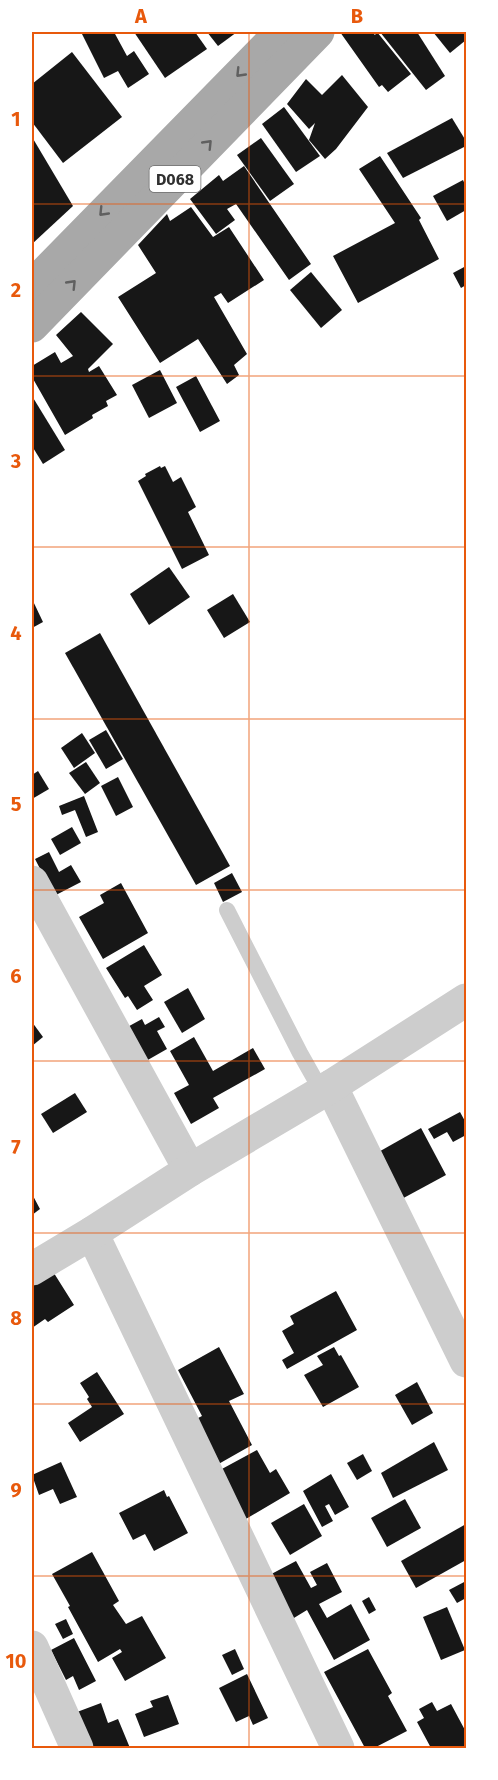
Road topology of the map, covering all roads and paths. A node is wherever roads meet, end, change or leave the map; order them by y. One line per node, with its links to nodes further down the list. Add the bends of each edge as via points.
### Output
1 (281, 32): 3 (main road, D068, one-way to 3)
2 (318, 32): 4 (main road, D068, one-way to 2)
3 (32, 286)
4 (32, 326)
5 (32, 882): 9 (street)
6 (226, 910): 8 (lane, via 300,1053)
7 (466, 1000): 8 (street)
8 (327, 1089): 9 (street); 12 (street)
9 (190, 1170): 10 (street)
10 (92, 1233): 11 (street); 15 (street)
11 (32, 1269)
12 (466, 1361)
13 (32, 1647): 14 (street)
14 (77, 1749)
15 (338, 1749)

